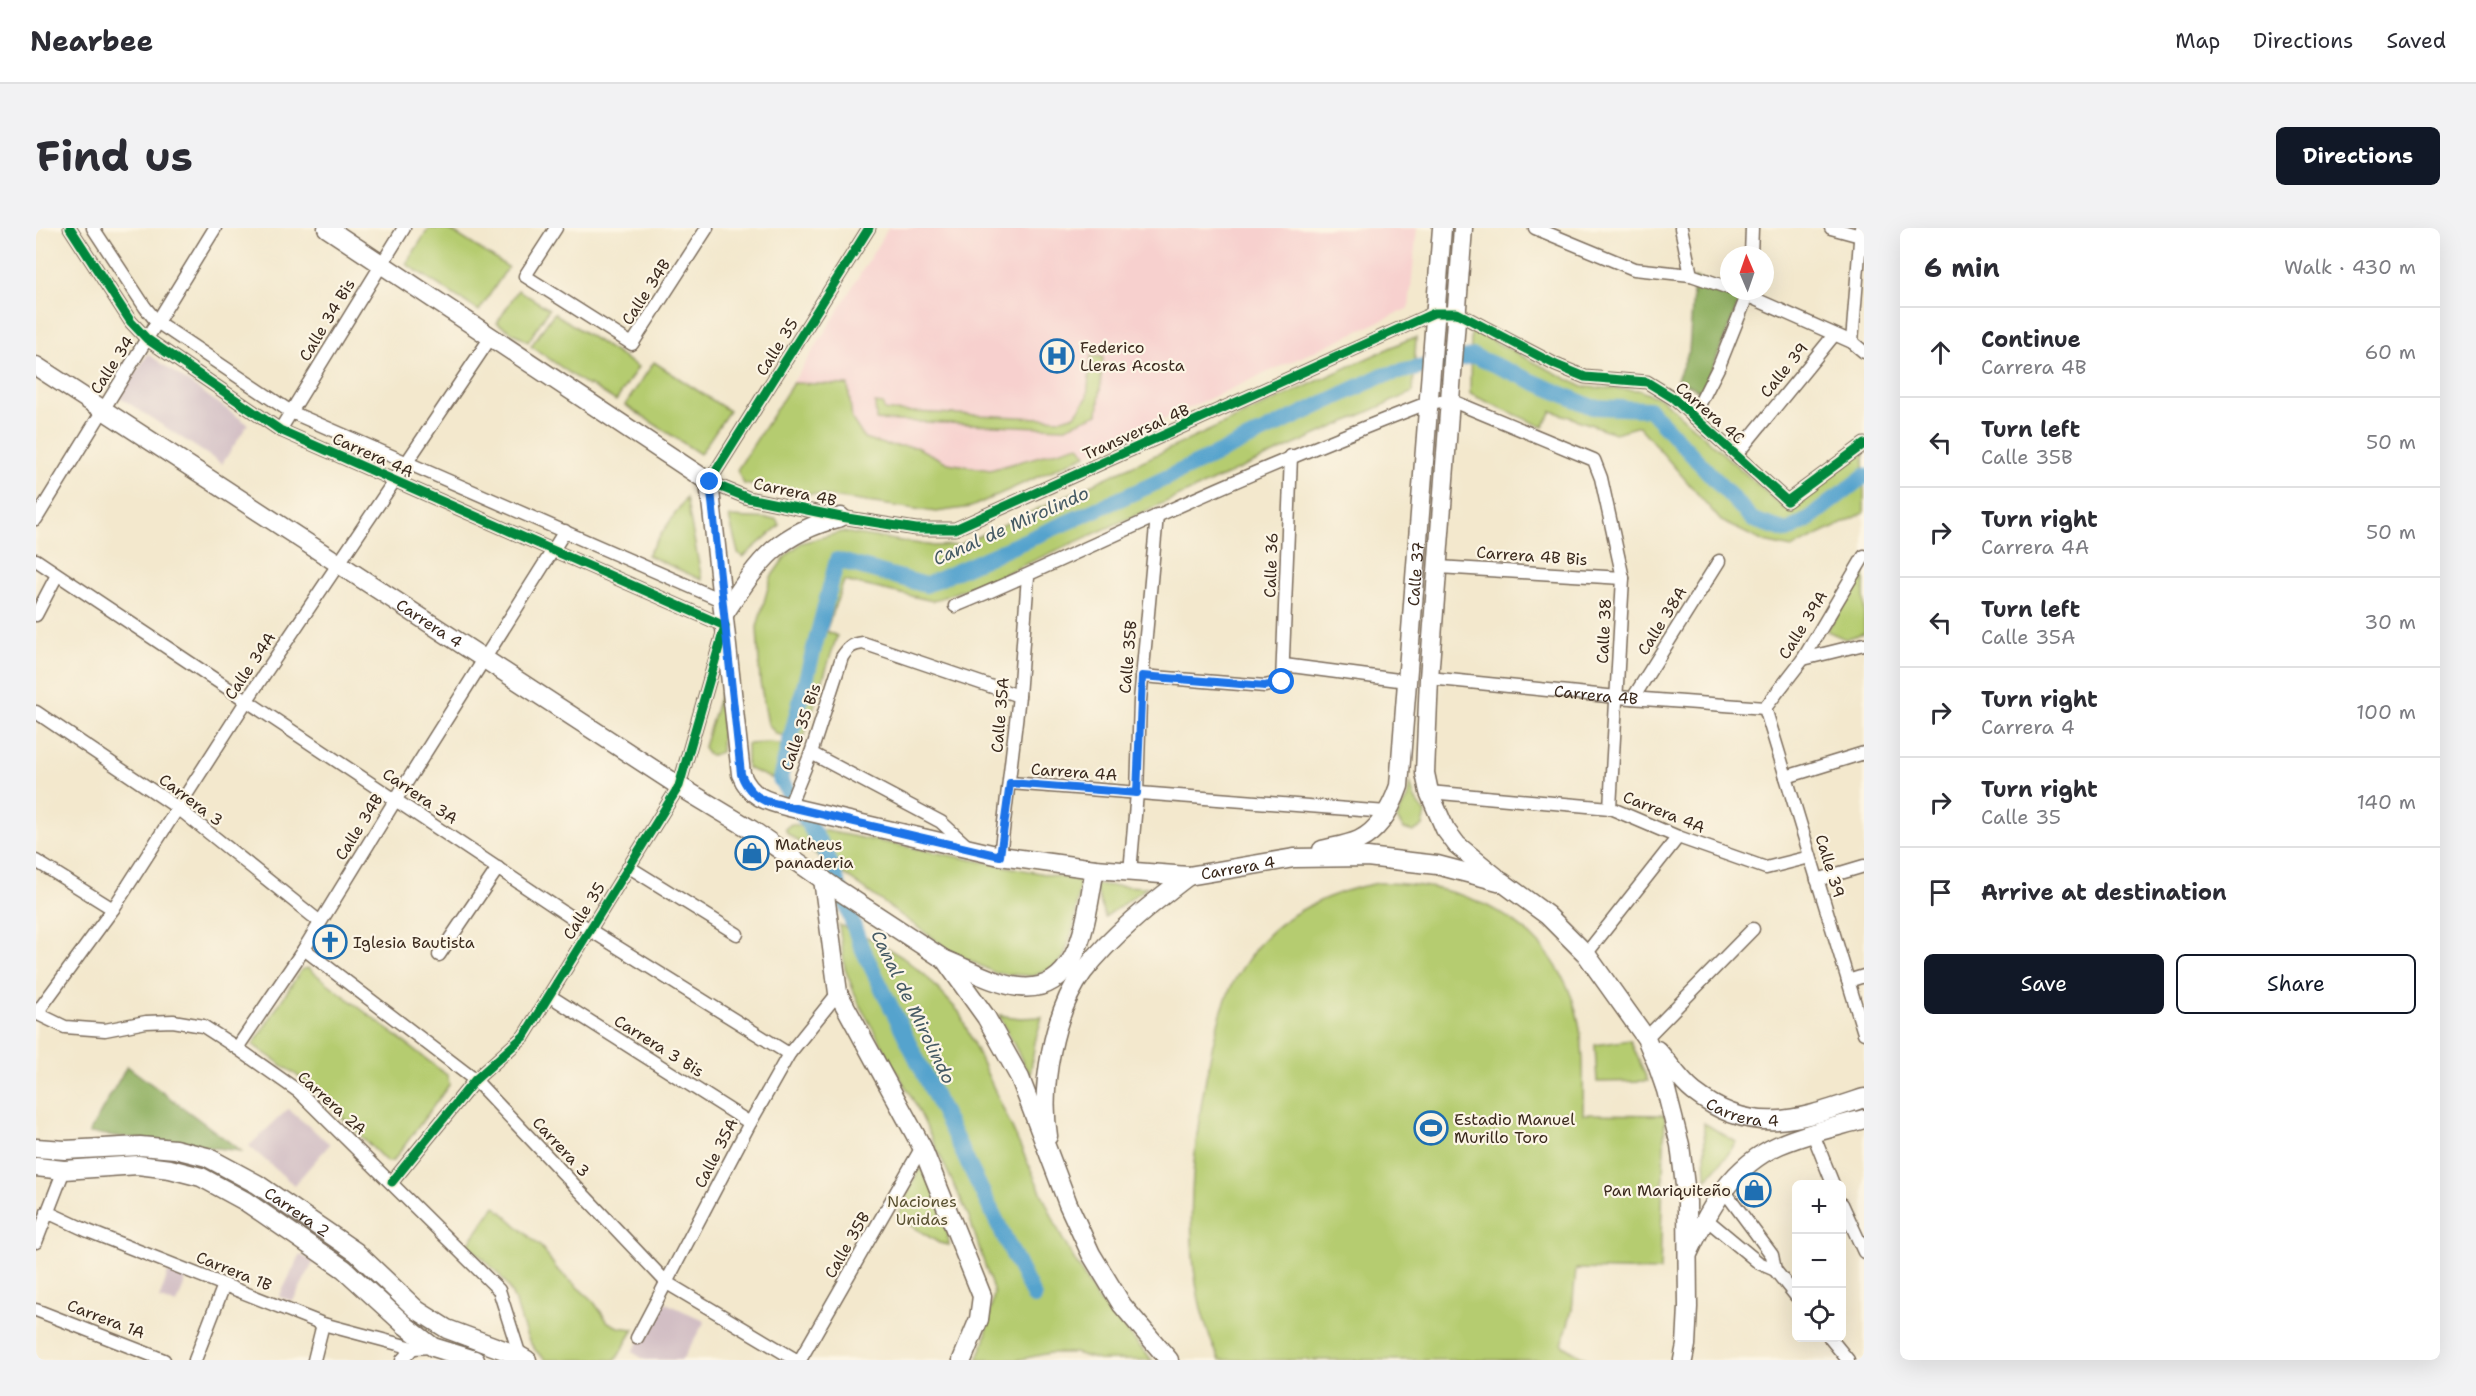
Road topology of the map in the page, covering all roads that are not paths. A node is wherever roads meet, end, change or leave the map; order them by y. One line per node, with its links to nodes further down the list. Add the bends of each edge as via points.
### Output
1 (70, 228): 27 (street, Carrera 4A, via 131,322)
2 (93, 228): 23 (street, Carrera 4A)
3 (215, 228): 23 (street, Calle 34)
4 (327, 228): 17 (main road, Carrera 4B)
5 (404, 228): 17 (street, Calle 34 Bis)
6 (556, 228): 7 (street, Calle 34B, via 525,276 632,344)
7 (707, 228)
8 (869, 228): 42 (street, Calle 35)
9 (1442, 228): 22 (main road, Calle 37)
10 (1463, 228): 24 (main road, Calle 37)
11 (1535, 228): 18 (street, via 1634,269)
12 (1681, 228): 18 (street)
13 (1752, 228): 16 (street)
14 (1832, 228): 15 (street)
15 (1862, 234): 28 (street)
16 (1751, 246)
17 (381, 264): 26 (main road, Carrera 4B); 34 (street, Calle 34 Bis)
18 (1691, 275): 19 (street)
19 (1720, 285)
20 (1742, 300): 35 (street, via 1707,394)
21 (1762, 300): 25 (street)
22 (1434, 313): 24 (street, Carrera 4C); 32 (main road, Calle 37); 44 (street, Transversal 4B, via 954,530 916,529)
23 (157, 322): 27 (street, Calle 34); 34 (street, Carrera 4A)
24 (1456, 322): 31 (main road, Calle 37); 35 (street, Carrera 4C, via 1585,377 1647,382 1673,398)
25 (1834, 335): 28 (street); 38 (street, Calle 39)
26 (491, 337): 40 (street, Calle 34A); 42 (main road, Carrera 4B)
27 (147, 339): 33 (street, Calle 34); 36 (street, Carrera 4A)
28 (1851, 342): 29 (street)
29 (1864, 352)
30 (36, 366): 33 (main road, Carrera 4)
31 (1451, 394): 32 (street); 52 (main road, Calle 37); 55 (street, Calle 38, via 1594,460)
32 (1428, 397): 39 (street); 65 (main road, Calle 37)
33 (103, 410): 45 (street, Calle 34); 51 (main road, Carrera 4)
34 (291, 412): 36 (street, Calle 34 Bis); 40 (street, Carrera 4A)
35 (1693, 417): 38 (street, Carrera 4C)
36 (280, 430): 41 (street, Carrera 4A)
37 (1864, 444): 38 (street, Carrera 4C, via 1787,501)
38 (1736, 455)
39 (1291, 456): 43 (street); 62 (street, Calle 36)
40 (407, 462): 41 (street, Calle 34A); 46 (street, Carrera 4A)
41 (394, 481): 47 (street, Carrera 4A); 51 (street, Calle 34A)
42 (710, 482): 44 (street, Carrera 4B, via 748,498); 57 (main road, Calle 35)
43 (1157, 515): 54 (street); 63 (street, Calle 35B)
44 (841, 517): 57 (main road, via 812,525 785,539 762,559)
45 (36, 519)
46 (565, 531): 47 (street, Calle 34B); 57 (street, Carrera 4A)
47 (553, 550): 57 (street, Carrera 4A); 61 (street, Calle 34B)
48 (1864, 556): 60 (street, Calle 39A)
49 (36, 560): 53 (street, Carrera 3A)
50 (1719, 561): 68 (street, Calle 38A)
51 (339, 564): 61 (main road, Carrera 4); 69 (street, Calle 34A)
52 (1438, 567): 55 (street, Carrera 4B Bis); 64 (main road, Calle 37)
53 (57, 575): 58 (street); 69 (street, Carrera 3A)
54 (1028, 576): 56 (street); 66 (street, Calle 35A)
55 (1623, 578): 67 (street, Calle 38)
56 (955, 606)
57 (724, 614): 76 (street, Calle 35); 80 (main road, Calle 35, via 741,774 754,795)
58 (36, 615)
59 (1864, 644): 60 (street)
60 (1803, 659): 70 (street, Calle 39A)
61 (485, 660): 76 (main road, Carrera 4); 79 (street, Calle 34B)
62 (1283, 670): 63 (street, via 1282,682 1265,686); 65 (street)
63 (1142, 676): 78 (street, Calle 35B)
64 (1428, 678): 67 (street, Carrera 4B); 77 (main road, Calle 37, via 1424,753)
65 (1406, 681): 84 (main road, Calle 37, via 1399,786)
66 (1018, 696): 72 (street, Calle 35 Bis, via 863,643 855,644 842,657); 75 (street, Calle 35A)
67 (1617, 697): 68 (street, Carrera 4B); 83 (street, Calle 38)
68 (1633, 698): 70 (street, Carrera 4B)
69 (247, 700): 79 (street, Carrera 3A); 81 (street, Calle 34A)
70 (1765, 708): 74 (street, Calle 39)
71 (36, 712): 81 (street, Carrera 3)
72 (811, 753): 82 (street, Calle 35 Bis); 87 (street, via 941,822)
73 (1864, 753): 74 (street)
74 (1786, 777): 89 (street, Calle 39)
75 (1010, 783): 78 (street, Carrera 4A); 88 (street, Calle 35A)
76 (678, 786): 85 (main road, Carrera 4); 93 (street, Calle 35)
77 (1429, 792): 83 (street, Carrera 4A); 99 (main road, Calle 37, via 1457,845)
78 (1137, 793): 84 (street, Carrera 4A); 96 (street, Calle 35B)
79 (396, 799): 94 (street, Carrera 3A); 102 (street, Calle 34B)
80 (765, 801): 82 (main road, Carrera 4); 85 (main road, via 755,803 748,811 747,821)
81 (178, 808): 101 (street, Calle 34A); 102 (street, Carrera 3)
82 (792, 808): 87 (main road, Carrera 4)
83 (1610, 808): 86 (street, Carrera 4A)
84 (1387, 812): 90 (main road, Calle 37, via 1360,840)
85 (752, 830): 100 (main road, Carrera 4)
86 (1678, 837): 89 (street, Carrera 4A, via 1766,868); 107 (street)
87 (969, 848): 88 (main road, Carrera 4)
88 (1000, 856): 95 (main road, Carrera 4)
89 (1810, 857): 98 (street, Calle 39)
90 (1294, 858): 97 (main road, Carrera 4); 99 (main road, Carrera 4, via 1403,860)
91 (36, 861): 101 (street)
92 (1864, 866): 98 (street)
93 (629, 867): 104 (street, Calle 35); 105 (street)
94 (498, 868): 104 (street, Carrera 3A); 108 (street)
95 (1095, 869): 96 (main road, Carrera 4); 109 (main road, via 1080,945 1072,962 1054,978 1035,986 1018,987)
96 (1130, 873): 97 (main road, Carrera 4)
97 (1188, 876): 127 (main road, via 1136,916 1108,944 1082,974 1065,1007 1049,1061 1046,1096 1047,1132)
98 (1817, 879): 111 (street, Calle 39)
99 (1502, 882): 107 (main road, Carrera 4, via 1546,915)
100 (829, 883): 109 (main road, Carrera 4); 112 (main road)
101 (113, 909): 114 (street, Calle 34A)
102 (320, 922): 106 (street, Calle 34B)
103 (1753, 928): 116 (street)
104 (590, 930): 113 (street, Calle 35); 118 (street, Carrera 3A)
105 (737, 934)
106 (304, 950): 117 (street, Calle 34B); 119 (street, Carrera 3)
107 (1586, 954): 116 (main road, Carrera 4)
108 (439, 956)
109 (945, 960): 127 (main road, Carrera 4, via 986,1017 1020,1078)
110 (1864, 976): 111 (street)
111 (1848, 981): 115 (street, Calle 39)
112 (838, 993): 118 (street, Calle 35A); 124 (main road)
113 (550, 996): 119 (street, Calle 35, via 524,1036); 122 (street, Carrera 3 Bis)
114 (36, 1013): 117 (street, Carrera 2A, via 65,1027 105,1030 146,1022 202,1026)
115 (1864, 1033)
116 (1646, 1038): 120 (main road, Carrera 4, via 1694,1092 1742,1116 1791,1120); 137 (main road, Carrera 4, via 1666,1090 1680,1145 1687,1202)
117 (237, 1048): 130 (street, Carrera 2A, via 298,1091)
118 (789, 1054): 122 (street, Calle 35A)
119 (475, 1080): 130 (street, Calle 35); 139 (street, Carrera 3)
120 (1864, 1098)
121 (1864, 1119): 123 (main road, Carrera 4)
122 (750, 1123): 139 (street, Calle 35A)
123 (1813, 1134): 129 (street); 131 (main road, Carrera 4, via 1758,1157)
124 (922, 1147): 154 (street, Calle 35B); 155 (main road, via 982,1296 979,1319)
125 (36, 1148): 148 (main road, Carrera 2, via 140,1146 207,1157 257,1184 356,1252 417,1310 447,1329)
126 (36, 1167): 128 (main road, Carrera 2)
127 (1054, 1167): 156 (main road, Carrera 4, via 1091,1254 1122,1305)
128 (64, 1170): 132 (street); 146 (main road, Carrera 2, via 138,1166 201,1177 245,1201 344,1269)
129 (1831, 1180)
130 (392, 1182): 148 (street, Carrera 2A, via 499,1290)
131 (1723, 1189): 134 (main road, Carrera 4); 138 (street, via 1772,1255)
132 (47, 1212): 135 (street); 140 (street, Carrera 1B)
133 (1846, 1213): 136 (street)
134 (1705, 1218): 137 (main road, Carrera 4); 138 (street, via 1759,1263)
135 (36, 1242)
136 (1864, 1252)
137 (1686, 1259): 157 (main road, Carrera 4, via 1688,1307)
138 (1775, 1270): 141 (street)
139 (667, 1283): 144 (street, Calle 35A); 154 (street, Carrera 3)
140 (224, 1285): 143 (street, Carrera 1B); 150 (street)
141 (1792, 1290)
142 (36, 1310): 149 (street, Carrera 1A)
143 (324, 1324): 147 (street, Carrera 1B); 151 (street)
144 (637, 1338)
145 (1833, 1342): 158 (street)
146 (433, 1347): 147 (street, Carrera 1B); 153 (main road, Carrera 2)
147 (413, 1348): 152 (street)
148 (523, 1358)
149 (164, 1360)
150 (195, 1360)
151 (314, 1360)
152 (402, 1360)
153 (475, 1360)
154 (798, 1360)
155 (962, 1360)
156 (1169, 1360)
157 (1683, 1360)
158 (1848, 1360)

